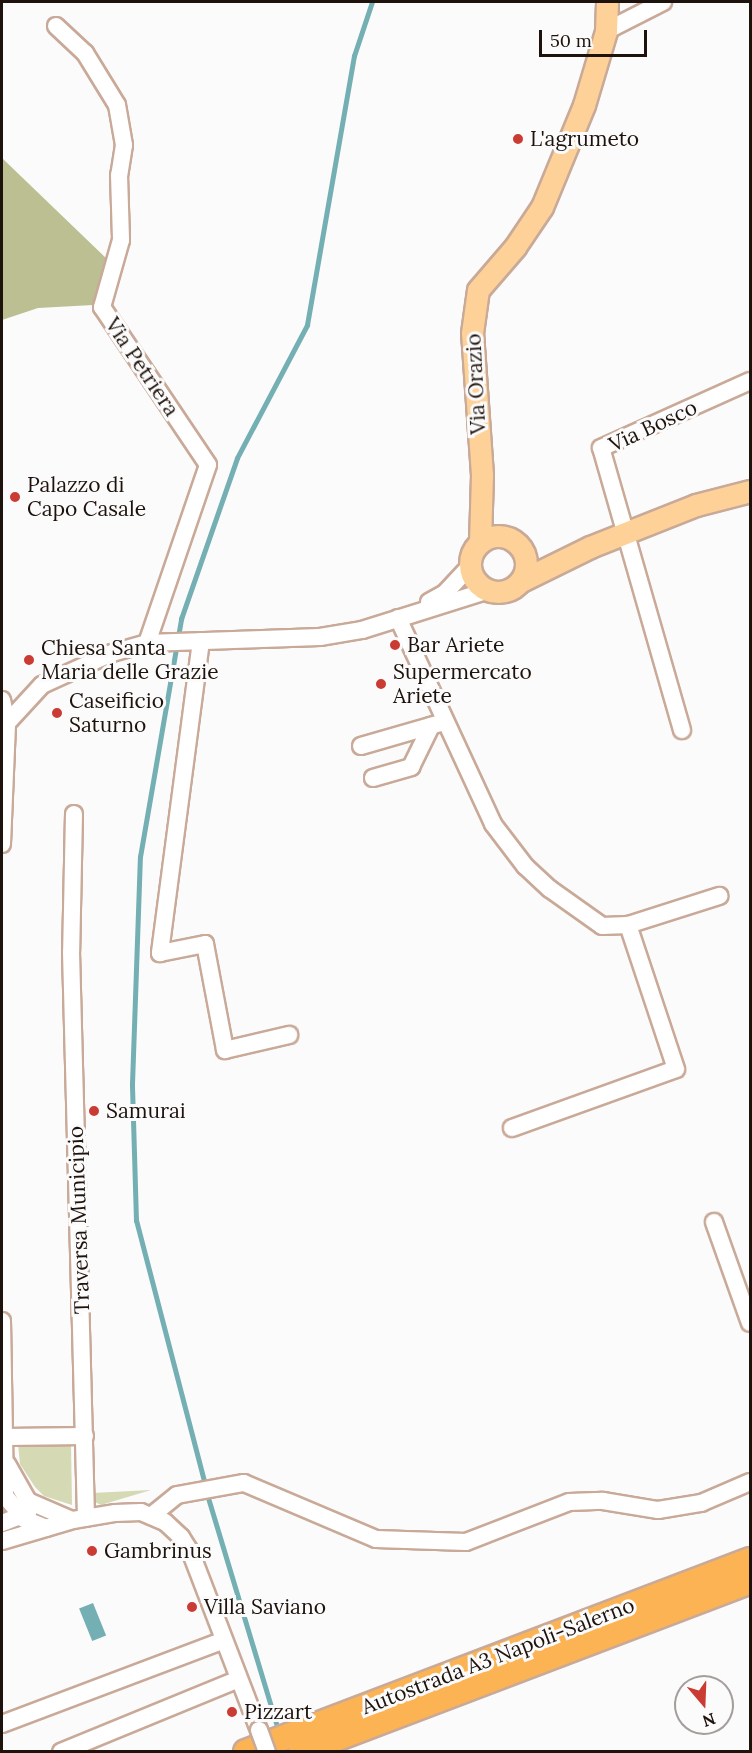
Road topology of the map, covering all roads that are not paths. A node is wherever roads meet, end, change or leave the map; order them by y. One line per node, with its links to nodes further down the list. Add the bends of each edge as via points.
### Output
1 (607, 2): 4 (main road, Via Orazio)
2 (663, 2): 4 (street)
3 (56, 26): 18 (street, Via Petriera, via 84,53 117,105 124,145 119,175 121,240 102,307 208,465)
4 (606, 31): 6 (main road, Via Orazio, via 584,105 542,207 515,247 478,290 472,333)
5 (750, 381): 8 (street, Via Bosco, via 601,448)
6 (482, 475): 9 (main road, via 488,512); 10 (main road)
7 (750, 491): 8 (main road, via 696,505)
8 (627, 533): 11 (main road); 22 (street)
9 (503, 536): 10 (main road); 12 (main road)
10 (480, 542): 13 (main road)
11 (590, 547): 12 (main road, via 544,553); 14 (main road)
12 (522, 548): 14 (main road, via 527,565)
13 (470, 566): 15 (main road, via 476,581); 16 (street, via 445,593)
14 (521, 581): 15 (main road, via 507,591)
15 (489, 590): 16 (street)
16 (403, 616): 17 (street, via 362,630 320,637); 21 (street)
17 (201, 641): 18 (street); 29 (street, via 160,953 205,944 225,1050)
18 (147, 643): 20 (street, via 112,653 42,685)
19 (2, 700): 20 (street)
20 (7, 723): 26 (street)
21 (437, 724): 23 (street); 24 (street, via 411,767); 28 (street, via 493,824 525,866 580,913 602,926)
22 (682, 730)
23 (361, 746)
24 (373, 778)
25 (74, 814): 35 (street, Traversa Municipio, via 71,952)
26 (2, 844)
27 (719, 896): 28 (street)
28 (628, 925): 30 (street, via 676,1069)
29 (289, 1035)
30 (512, 1128)
31 (714, 1222): 33 (street)
32 (2, 1321): 34 (street)
33 (750, 1323)
34 (2, 1328): 36 (street)
35 (85, 1436): 36 (street); 41 (street, Traversa Municipio)
36 (5, 1446): 38 (street); 39 (street, via 10,1473)
37 (750, 1482): 40 (street, via 701,1503 658,1510 603,1501 570,1502 466,1542 376,1539 243,1483 181,1494)
38 (3, 1500): 39 (street)
39 (30, 1508): 41 (street); 42 (street); 43 (street); 44 (street)
40 (151, 1516): 41 (street, via 141,1512); 47 (street, via 181,1537 191,1553)
41 (79, 1519): 43 (street)
42 (2, 1523)
43 (46, 1528): 44 (street)
44 (2, 1539)
45 (750, 1560): 51 (highway, Autostrada A3 Napoli-Salerno)
46 (750, 1581): 53 (highway, Autostrada A3 Napoli-Salerno)
47 (224, 1640): 48 (street); 49 (street)
48 (239, 1679): 50 (street); 52 (street, bridge)
49 (2, 1724)
50 (61, 1752)
51 (246, 1752)
52 (267, 1752)
53 (301, 1752)

